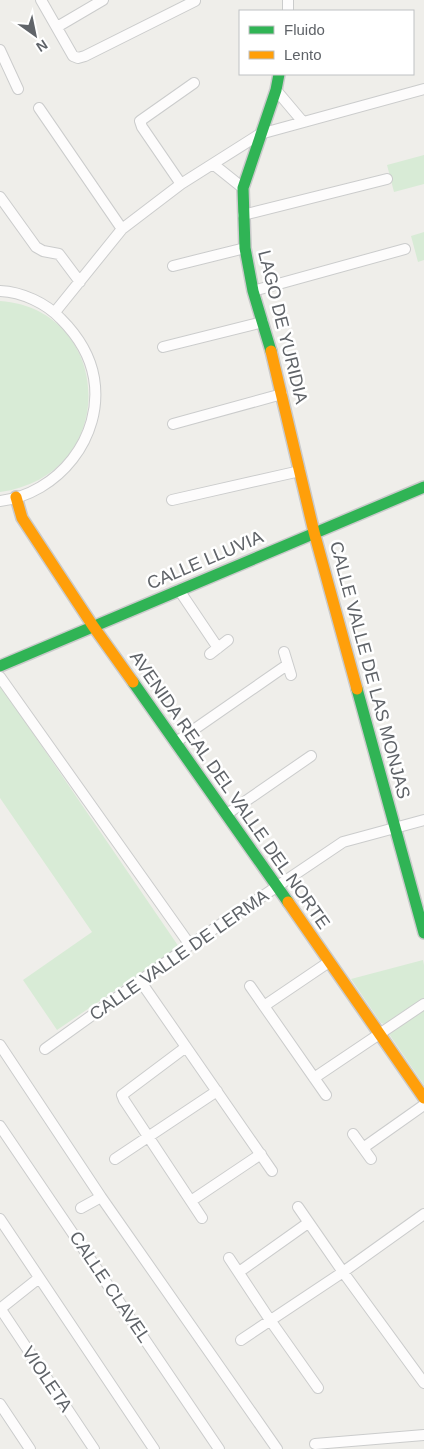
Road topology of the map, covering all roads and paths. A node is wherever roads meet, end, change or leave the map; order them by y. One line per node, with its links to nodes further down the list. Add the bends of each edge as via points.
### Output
1 (41, 0): 4 (street)
2 (102, 0): 4 (street)
3 (195, 1): 4 (street, via 78,58 73,56)
4 (56, 27)
5 (0, 50): 8 (street)
6 (279, 75): 10 (street, LAGO DE YURIDIA)
7 (194, 83): 16 (street, via 140,121)
8 (18, 89)
9 (424, 89): 12 (street)
10 (276, 90): 12 (street); 13 (street, LAGO DE YURIDIA)
11 (39, 108): 20 (street)
12 (303, 122): 13 (street)
13 (260, 134): 14 (street); 17 (street, LAGO DE YURIDIA)
14 (213, 164): 16 (street); 17 (street)
15 (388, 179): 19 (street)
16 (181, 184): 20 (street)
17 (243, 188): 19 (street, LAGO DE YURIDIA)
18 (0, 197): 24 (street, via 36,247 59,254)
19 (243, 215): 21 (street, LAGO DE YURIDIA)
20 (122, 229): 24 (street)
21 (245, 248): 23 (street); 26 (street, LAGO DE YURIDIA)
22 (405, 249): 26 (street)
23 (174, 266)
24 (80, 282): 27 (street)
25 (0, 290): 27 (street, via 22,295)
26 (253, 291): 28 (street, LAGO DE YURIDIA)
27 (55, 312): 34 (street, via 73,331 86,353 94,378 95,405 89,430 77,454 60,474 38,489)
28 (263, 322): 29 (street); 30 (street, LAGO DE YURIDIA)
29 (163, 347)
30 (282, 394): 31 (street); 32 (street, LAGO DE YURIDIA)
31 (173, 424)
32 (300, 472): 35 (street); 37 (street, LAGO DE YURIDIA)
33 (424, 487): 37 (street, CALLE LLUVIA)
34 (16, 498): 36 (street); 39 (street, AVENIDA REAL DEL VALLE DEL NORTE, via 22,518)
35 (172, 500)
36 (0, 501)
37 (314, 532): 38 (street, CALLE LLUVIA); 48 (street, CALLE VALLE DE LAS MONJAS)
38 (179, 590): 39 (street, CALLE LLUVIA); 40 (street, via 214,651)
39 (93, 626): 42 (street, CALLE LLUVIA); 44 (street, AVENIDA REAL DEL VALLE DEL NORTE)
40 (228, 640)
41 (284, 652): 44 (street, via 289,670)
42 (0, 666)
43 (0, 678): 51 (street)
44 (176, 742): 46 (street, AVENIDA REAL DEL VALLE DEL NORTE)
45 (311, 756): 46 (street)
46 (227, 814): 49 (street, AVENIDA REAL DEL VALLE DEL NORTE)
47 (424, 820): 48 (street, CALLE VALLE DE LERMA)
48 (395, 827): 49 (street, CALLE VALLE DE LERMA, via 342,842); 50 (street, CALLE VALLE DE LAS MONJAS)
49 (277, 886): 51 (street, CALLE VALLE DE LERMA); 52 (street, AVENIDA REAL DEL VALLE DEL NORTE)
50 (424, 933)
51 (190, 945): 53 (street, CALLE VALLE DE LERMA)
52 (329, 962): 56 (street); 57 (street, AVENIDA REAL DEL VALLE DEL NORTE)
53 (141, 982): 59 (street); 60 (street, CALLE VALLE DE LERMA)
54 (250, 986): 56 (street)
55 (424, 1004): 57 (street)
56 (264, 1006): 61 (street)
57 (379, 1034): 61 (street); 64 (street, AVENIDA REAL DEL VALLE DEL NORTE)
58 (0, 1045): 74 (street)
59 (186, 1047): 62 (street); 68 (street, via 122,1095)
60 (45, 1049)
61 (314, 1078): 63 (street)
62 (217, 1091): 68 (street); 70 (street)
63 (326, 1096)
64 (424, 1098)
65 (424, 1105): 69 (street)
66 (0, 1126): 97 (street, CALLE CLAVEL)
67 (353, 1134): 69 (street)
68 (148, 1137): 71 (street); 75 (street)
69 (363, 1148): 72 (street)
70 (261, 1154): 73 (street); 75 (street)
71 (115, 1159)
72 (371, 1159)
73 (272, 1170)
74 (101, 1197): 77 (street); 98 (street)
75 (191, 1201): 79 (street)
76 (298, 1207): 81 (street)
77 (81, 1208)
78 (424, 1214): 84 (street)
79 (202, 1218)
80 (0, 1219): 85 (street)
81 (308, 1223): 83 (street); 84 (street)
82 (229, 1258): 83 (street)
83 (239, 1272): 87 (street)
84 (343, 1272): 87 (street); 89 (street)
85 (39, 1278): 86 (street); 96 (street)
86 (0, 1308): 95 (street, VIOLETA)
87 (270, 1320): 88 (street); 90 (street)
88 (241, 1340)
89 (424, 1383)
90 (318, 1388)
91 (0, 1404): 94 (street)
92 (424, 1435): 93 (street)
93 (316, 1444)
94 (30, 1449)
95 (94, 1449)
96 (154, 1449)
97 (219, 1449)
98 (277, 1449)

